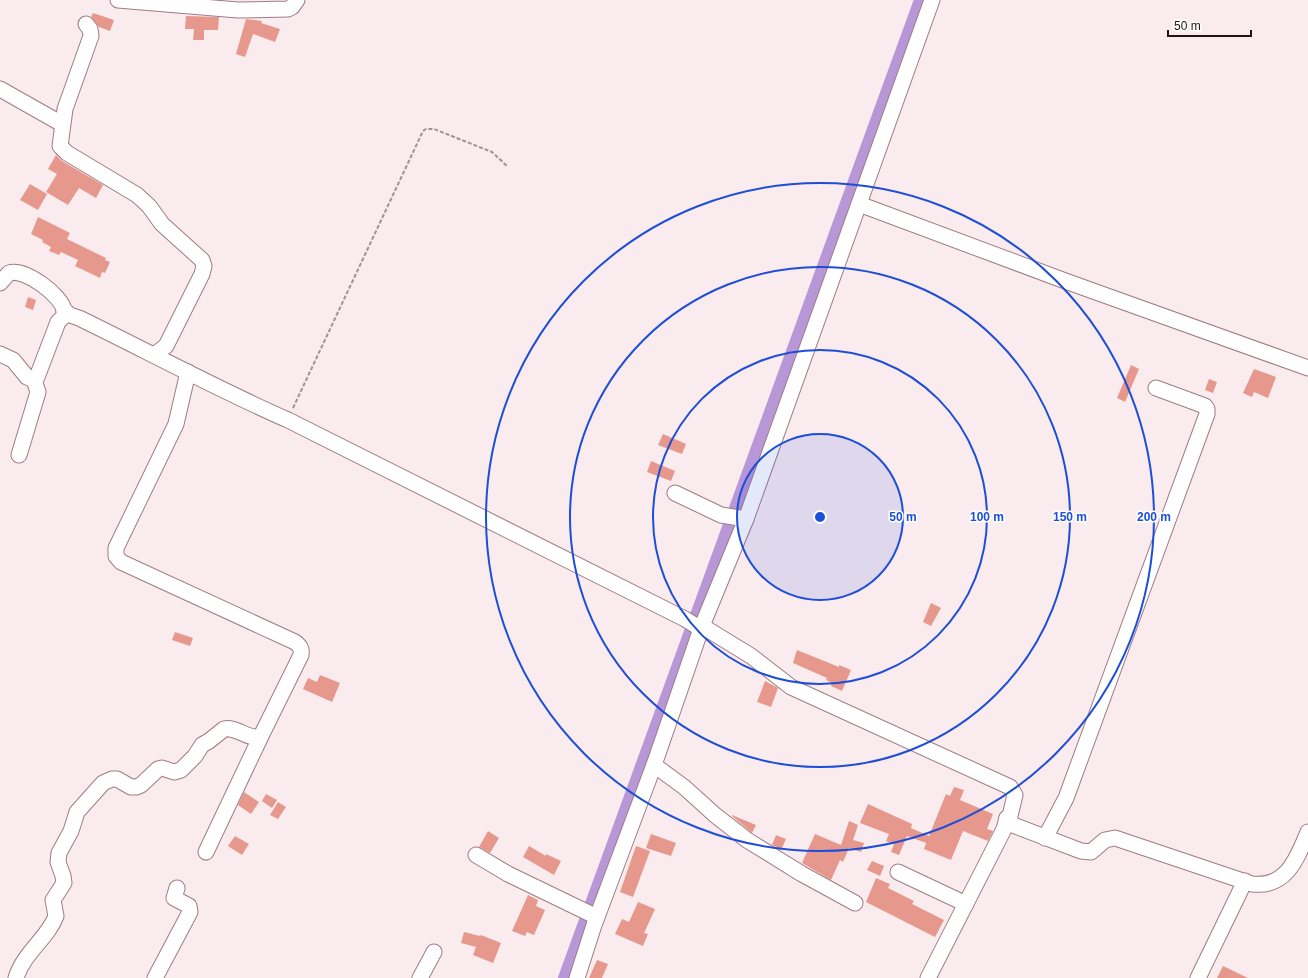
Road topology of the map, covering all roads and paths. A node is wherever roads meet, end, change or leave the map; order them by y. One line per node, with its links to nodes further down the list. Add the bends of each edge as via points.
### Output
1 (118, 0): 2 (street, via 238,10 288,9)
2 (297, 0)
3 (932, 0): 8 (street)
4 (86, 24): 6 (street, via 91,36 69,95)
5 (0, 89): 6 (street)
6 (62, 124): 12 (street, via 60,146 63,149 137,195 162,224 204,263 202,274 166,346)
7 (508, 166): 17 (path, via 492,152 434,129 423,131)
8 (859, 204): 13 (street); 20 (street)
9 (0, 283): 10 (street, via 9,273 22,273 48,290 62,304)
10 (64, 310): 12 (street); 15 (street, via 64,316 58,322)
11 (0, 354): 15 (street, via 13,360 27,378)
12 (154, 355): 14 (street)
13 (1308, 368)
14 (188, 372): 17 (street); 22 (street, via 176,424 116,548 116,556 121,562 300,645 301,655)
15 (34, 380): 18 (street, via 38,392)
16 (1156, 388): 26 (street, via 1205,406 1207,411 1066,798)
17 (288, 420): 21 (street)
18 (19, 455)
19 (675, 493): 20 (street)
20 (737, 518): 21 (street)
21 (702, 628): 23 (street); 24 (street, via 751,656 792,687 1010,786 1015,795 1010,816)
22 (261, 736): 27 (street); 36 (street, via 254,737 235,729 224,729 202,744 195,756 181,770 174,772 158,769 141,785 131,787 112,779 103,783 77,812 58,858 64,883 53,900 56,916 31,949)
23 (654, 765): 32 (street, via 684,786 747,840 796,871); 34 (street)
24 (1007, 818): 26 (street, via 1020,828); 33 (street, via 1004,829)
25 (1308, 832): 30 (street, via 1297,856 1279,879 1262,885)
26 (1045, 838): 30 (street, via 1088,852 1095,850 1109,838 1122,840)
27 (206, 852)
28 (476, 855): 34 (street, via 508,874)
29 (898, 872): 33 (street)
30 (1245, 881): 41 (street)
31 (177, 888): 37 (street, via 174,898 189,906 190,912)
32 (856, 903)
33 (966, 904): 40 (street)
34 (590, 914): 39 (street)
35 (434, 952): 38 (street)
36 (16, 978)
37 (155, 978)
38 (420, 978)
39 (577, 978)
40 (928, 978)
41 (1198, 978)

